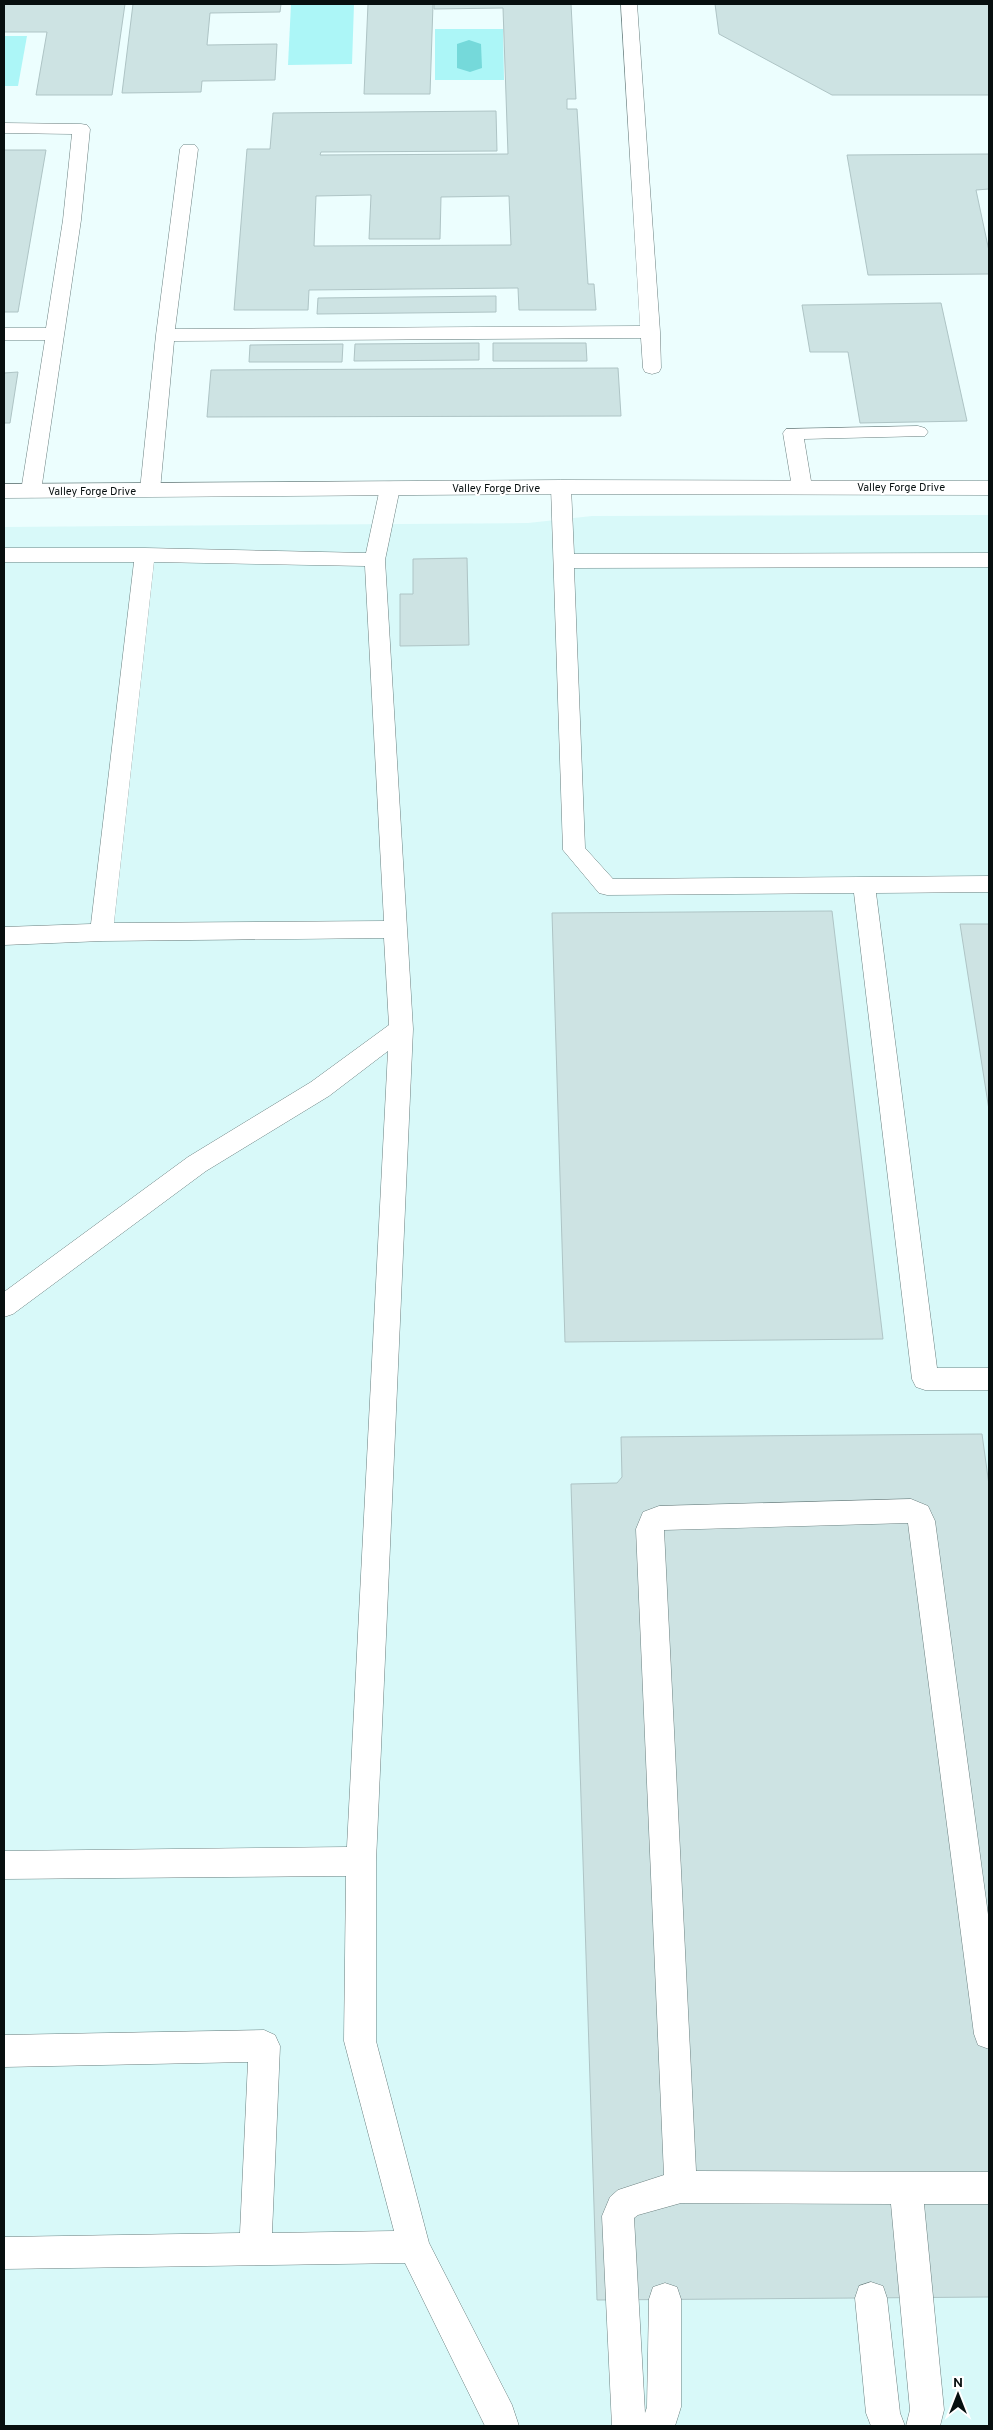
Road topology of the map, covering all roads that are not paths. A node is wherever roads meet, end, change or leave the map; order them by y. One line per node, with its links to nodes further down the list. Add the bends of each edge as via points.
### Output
1 (629, 4): 4 (lane)
2 (4, 128): 6 (lane, via 81,129 72,220)
3 (189, 149): 7 (lane)
4 (651, 332): 7 (lane); 8 (lane)
5 (4, 334): 6 (lane)
6 (55, 334): 16 (lane)
7 (165, 335): 14 (lane)
8 (652, 368)
9 (918, 432): 11 (lane, via 793,433)
10 (561, 487): 11 (street, Valley Forge Drive); 12 (street, Valley Forge Drive); 21 (lane)
11 (802, 487): 13 (street, Valley Forge Drive)
12 (390, 488): 14 (street, Valley Forge Drive); 19 (lane)
13 (989, 488)
14 (150, 490): 16 (street, Valley Forge Drive)
15 (4, 491): 16 (street, Valley Forge Drive)
16 (31, 491)
17 (4, 555): 18 (lane)
18 (145, 555): 19 (lane); 25 (lane)
19 (375, 560): 24 (lane)
20 (989, 560): 21 (lane)
21 (564, 561): 23 (lane, via 574,850 607,887)
22 (989, 884): 23 (lane)
23 (864, 885): 29 (lane, via 926,1379)
24 (397, 929): 25 (lane); 27 (lane)
25 (102, 932): 26 (lane)
26 (4, 936)
27 (401, 1029): 28 (lane, via 320,1089 197,1164); 30 (lane)
28 (4, 1306)
29 (989, 1378)
30 (361, 1861): 31 (lane); 37 (lane, via 360,2041)
31 (4, 1865)
32 (989, 2034): 34 (lane, via 918,1515 910,1511 659,1518 653,1521 650,1529)
33 (4, 2051): 38 (lane, via 264,2046)
34 (681, 2187): 35 (lane); 43 (lane, via 629,2201 618,2216)
35 (906, 2188): 36 (lane); 46 (lane, via 927,2410)
36 (989, 2188)
37 (414, 2248): 38 (lane); 42 (lane)
38 (255, 2250): 39 (lane)
39 (4, 2253)
40 (871, 2298): 45 (lane, via 883,2413)
41 (665, 2299): 44 (lane, via 664,2406)
42 (502, 2426)
43 (629, 2426)
44 (658, 2426)
45 (888, 2426)
46 (923, 2426)

